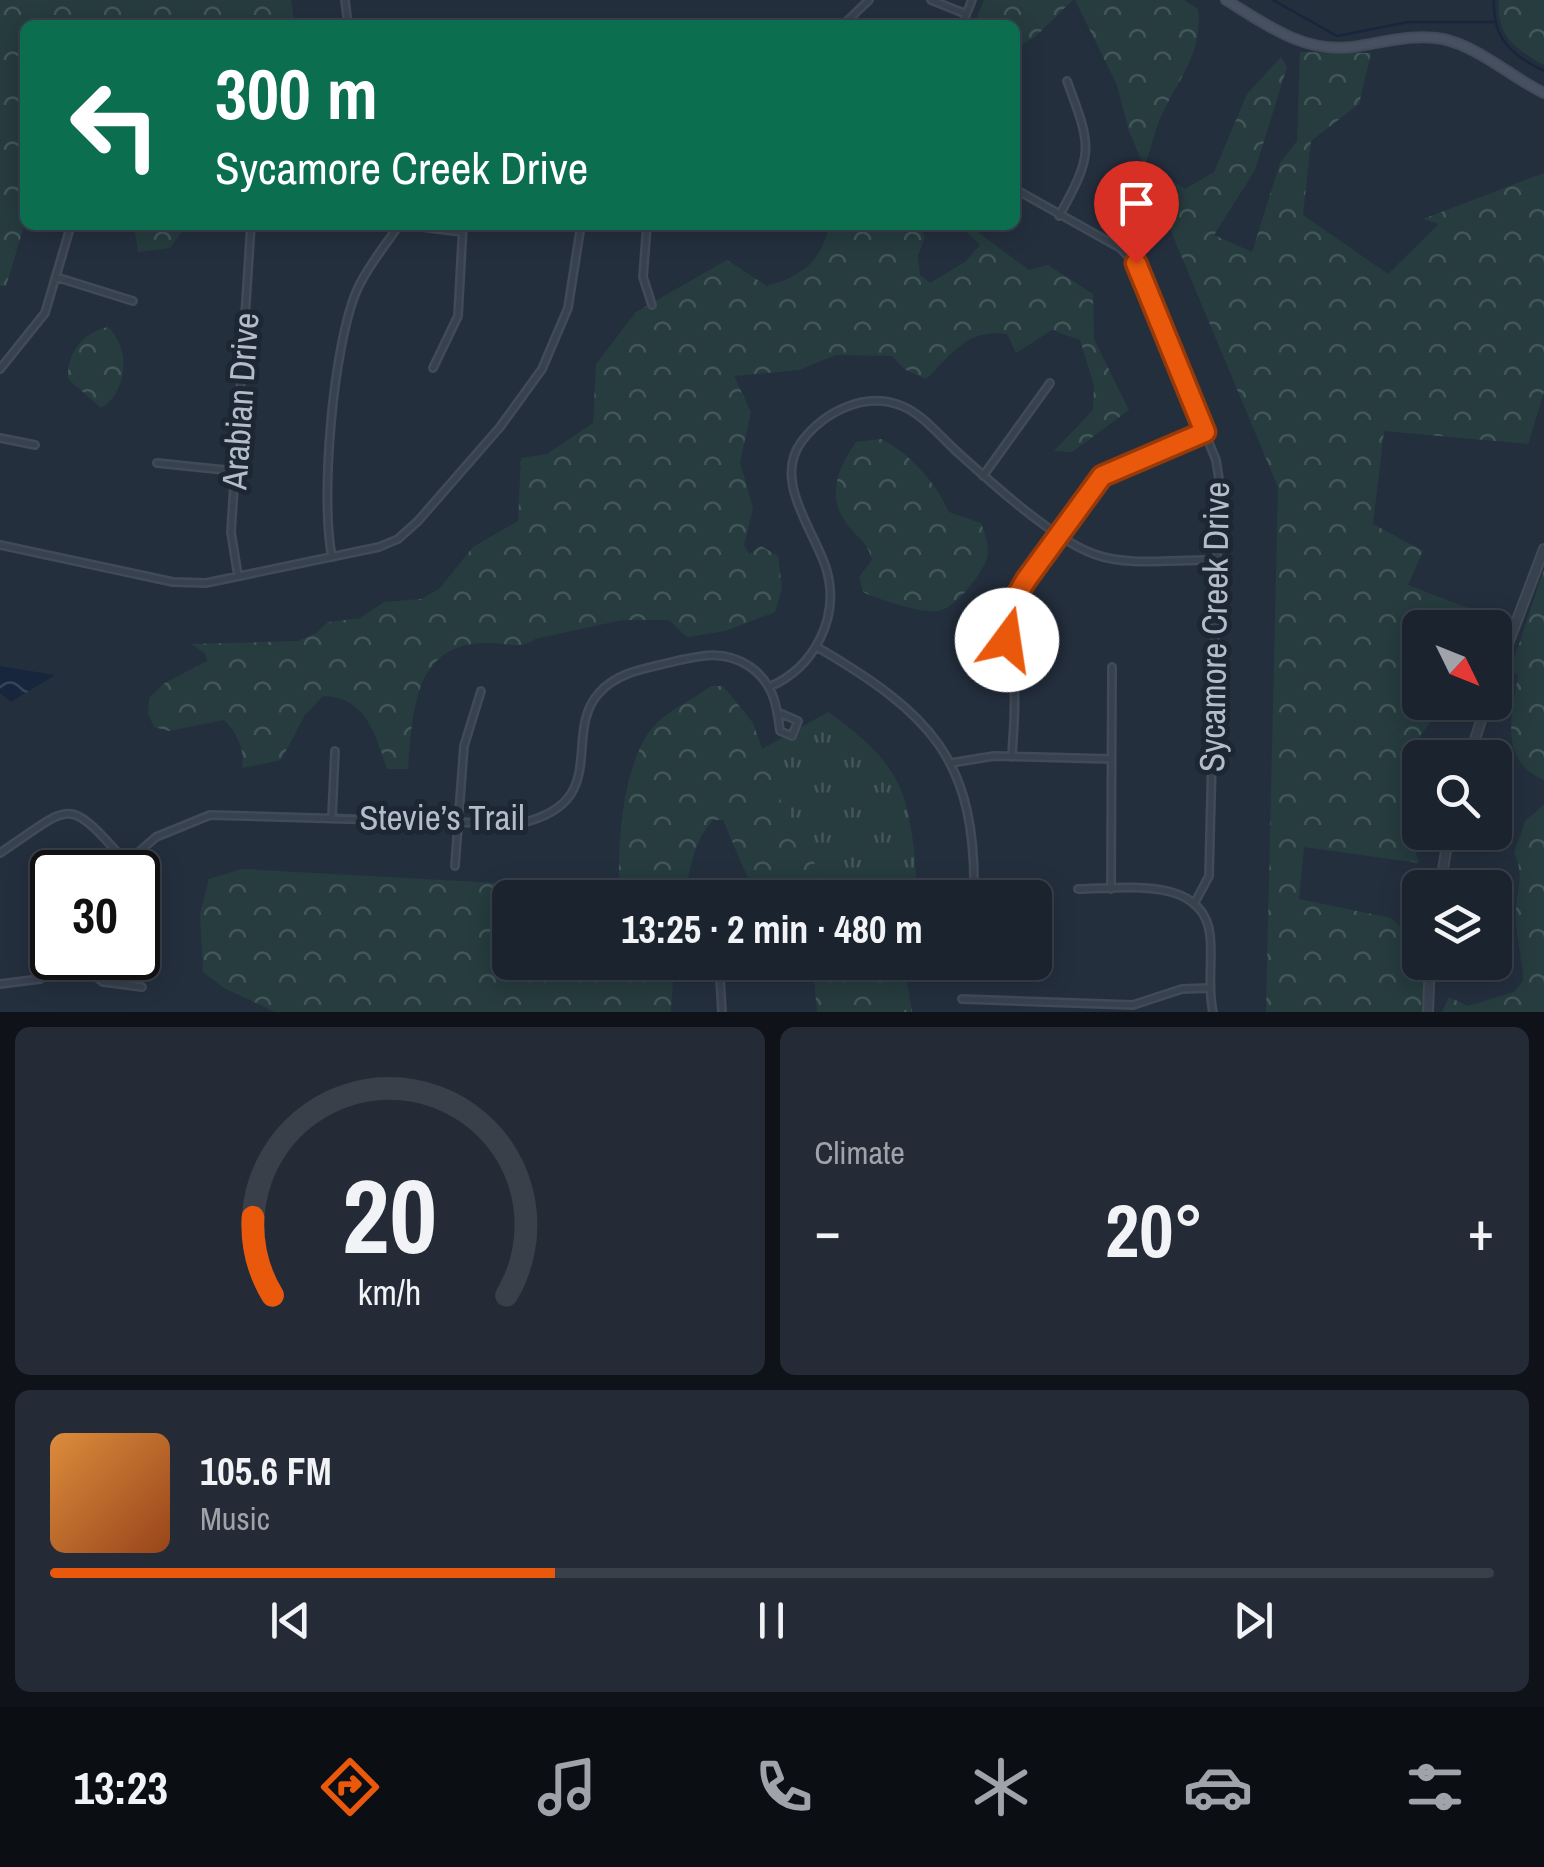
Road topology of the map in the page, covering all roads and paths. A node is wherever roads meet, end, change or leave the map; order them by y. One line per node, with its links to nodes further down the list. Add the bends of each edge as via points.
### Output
1 (868, 0): 6 (street)
2 (931, 0): 5 (street)
3 (972, 0): 5 (street)
4 (1226, 0): 9 (main road, via 1280,33 1317,46 1444,39)
5 (966, 14): 7 (street)
6 (848, 20)
7 (964, 20)
8 (1067, 81): 11 (street, via 1088,144)
9 (1544, 93)
10 (1020, 192): 11 (street, Sycamore Creek Drive)
11 (1059, 216): 25 (street, Sycamore Creek Drive, via 1136,263)
12 (70, 230): 18 (street)
13 (251, 230): 29 (street, Arabian Drive)
14 (399, 230): 34 (street, via 358,287 338,352 327,518)
15 (463, 230): 22 (street, via 458,316)
16 (580, 230): 34 (street, via 568,308 542,368 500,428 398,540)
17 (647, 230): 20 (street, via 643,277)
18 (56, 277): 19 (street); 21 (street, via 45,312)
19 (133, 301)
20 (652, 305)
21 (3, 358): 23 (street)
22 (432, 368)
23 (0, 370)
24 (1050, 383): 30 (street)
25 (1205, 432): 31 (street, via 1102,476); 35 (street, Sycamore Creek Drive, via 1219,479)
26 (0, 438): 27 (street)
27 (35, 445)
28 (157, 463): 29 (street)
29 (235, 471): 36 (street, Arabian Drive, via 230,543)
30 (983, 476): 31 (street); 38 (street, via 904,406 880,401 834,413 800,443 791,480 828,572)
31 (1060, 533): 35 (street, via 1098,556); 44 (street, via 1026,580 1008,624)
32 (0, 545): 36 (street, via 174,582)
33 (1544, 548): 37 (street)
34 (332, 556): 36 (street)
35 (1215, 560): 56 (street, Sycamore Creek Drive, via 1209,876)
36 (238, 576)
37 (1512, 633)
38 (817, 648): 40 (street, via 794,674); 46 (street, via 894,694)
39 (1112, 667): 45 (street)
40 (769, 687): 42 (street, Stevie’s Trail); 48 (street, Stevie’s Trail, via 751,668 716,654 622,676 588,710 581,770 560,804 518,824)
41 (481, 690): 48 (street, via 464,746)
42 (782, 714): 42 (street, via 780,731 792,736 798,720)
43 (334, 751): 47 (street)
44 (1012, 757): 45 (street); 46 (street)
45 (1111, 758): 55 (street)
46 (951, 763): 53 (street, via 974,835)
47 (332, 817): 48 (street, Stevie’s Trail); 50 (street, Stevie’s Trail, via 210,815 172,828)
48 (456, 822): 52 (street)
49 (116, 850): 51 (street, via 91,820 74,812 56,815)
50 (142, 850)
51 (0, 853)
52 (455, 866)
53 (974, 880)
54 (1078, 889): 55 (street)
55 (1111, 889): 56 (street, via 1165,890)
56 (1194, 904): 63 (street, via 1210,935)
57 (30, 980): 61 (street)
58 (99, 980): 62 (street)
59 (720, 980): 65 (street)
60 (1429, 980): 67 (street)
61 (0, 984)
62 (142, 987)
63 (1208, 988): 64 (street, via 1133,1005); 66 (street)
64 (962, 999)
65 (722, 1012)
66 (1213, 1012)
67 (1428, 1012)

